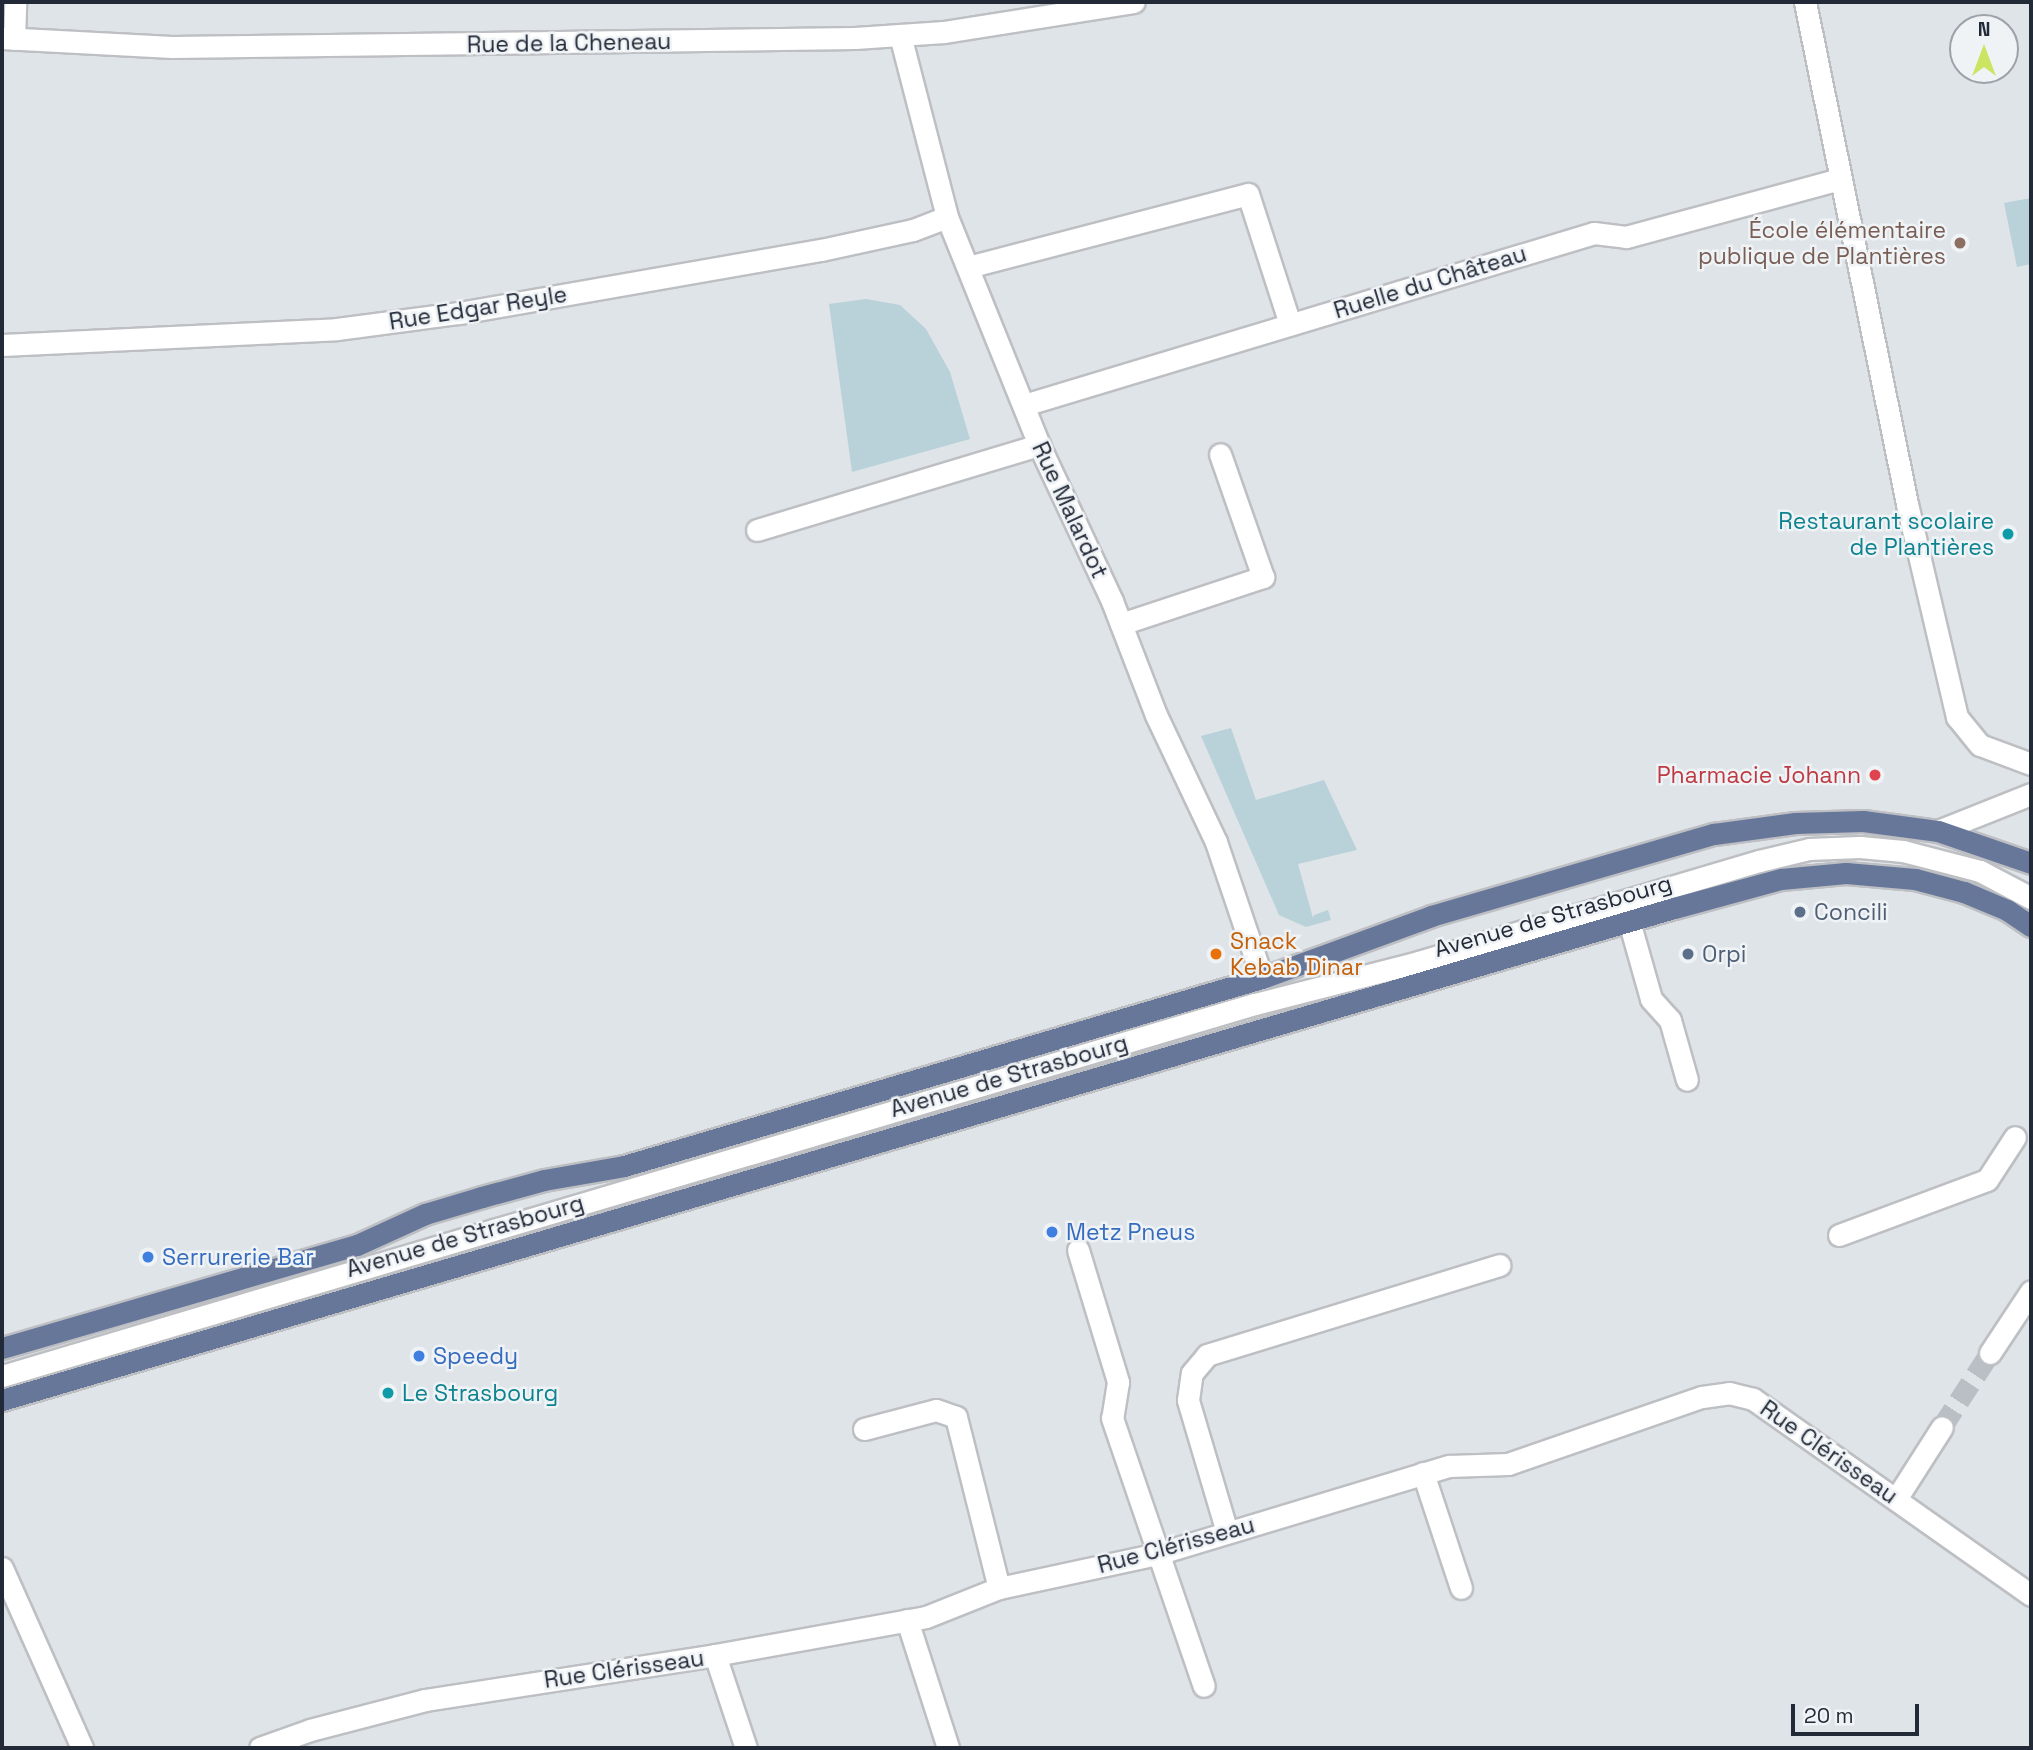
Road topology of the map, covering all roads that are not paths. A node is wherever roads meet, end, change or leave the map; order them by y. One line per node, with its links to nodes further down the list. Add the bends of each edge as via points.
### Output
1 (15, 2): 5 (street)
2 (1134, 2): 4 (street, Rue de la Cheneau)
3 (1804, 2): 6 (street)
4 (900, 35): 5 (street, Rue de la Cheneau, via 172,47); 7 (street, Rue Malardot)
5 (8, 39)
6 (1839, 179): 9 (street, Ruelle du Château, via 1626,237 1594,233); 16 (street, via 1957,717 1980,745)
7 (947, 217): 8 (street, Rue Malardot); 10 (street, Rue Edgar Reyle, via 913,230 821,250 459,313 337,328)
8 (968, 267): 9 (street, via 1248,194); 11 (street, Rue Malardot)
9 (1290, 324): 11 (street, Ruelle du Château)
10 (2, 345)
11 (1024, 405): 12 (street, Rue Malardot)
12 (1039, 445): 14 (street); 15 (street, Rue Malardot)
13 (1220, 454): 15 (street, via 1263,577)
14 (757, 530)
15 (1121, 624): 23 (street, Rue Malardot, via 1156,715 1216,842)
16 (2031, 764)
17 (2031, 794): 18 (street)
18 (1938, 831): 19 (main road, Avenue de Strasbourg); 23 (main road, Avenue de Strasbourg, via 1863,821 1795,823 1714,834 1431,916)
19 (2031, 863)
20 (2031, 898): 32 (street, Avenue de Strasbourg, via 1980,871 1903,851 1822,849 1772,858 1418,962 1242,1007)
21 (1629, 921): 22 (main road, Avenue de Strasbourg, via 1781,879 1846,873 1915,879 1964,892); 24 (street, via 1651,999 1670,1020); 33 (main road, Avenue de Strasbourg)
22 (2031, 926)
23 (1262, 978): 30 (main road, Avenue de Strasbourg, via 624,1166 504,1191 425,1214 357,1245)
24 (1686, 1080)
25 (2015, 1137): 26 (street, via 1987,1180)
26 (1839, 1235)
27 (1078, 1250): 39 (street, via 1118,1382 1112,1418)
28 (1499, 1265): 38 (street, via 1208,1355 1192,1373 1188,1400)
29 (2031, 1291): 31 (street)
30 (2, 1348)
31 (1990, 1353)
32 (2, 1376)
33 (2, 1400)
34 (1942, 1427): 37 (street)
35 (864, 1429): 41 (street, via 936,1410 956,1417)
36 (1423, 1473): 37 (street, Rue Clérisseau, via 1449,1466 1508,1464 1702,1397 1729,1393 1753,1399); 38 (street, Rue Clérisseau); 42 (street)
37 (1896, 1499): 43 (street, Rue Clérisseau)
38 (1227, 1532): 39 (street, Rue Clérisseau)
39 (1157, 1554): 41 (street, Rue Clérisseau); 46 (street)
40 (2, 1568): 47 (street)
41 (999, 1588): 44 (street, Rue Clérisseau)
42 (1461, 1588)
43 (2031, 1595)
44 (907, 1620): 45 (street, Rue Clérisseau); 50 (street)
45 (715, 1655): 48 (street, Rue Clérisseau, via 425,1700); 49 (street)
46 (1204, 1686)
47 (82, 1748)
48 (260, 1748)
49 (746, 1748)
50 (948, 1748)

